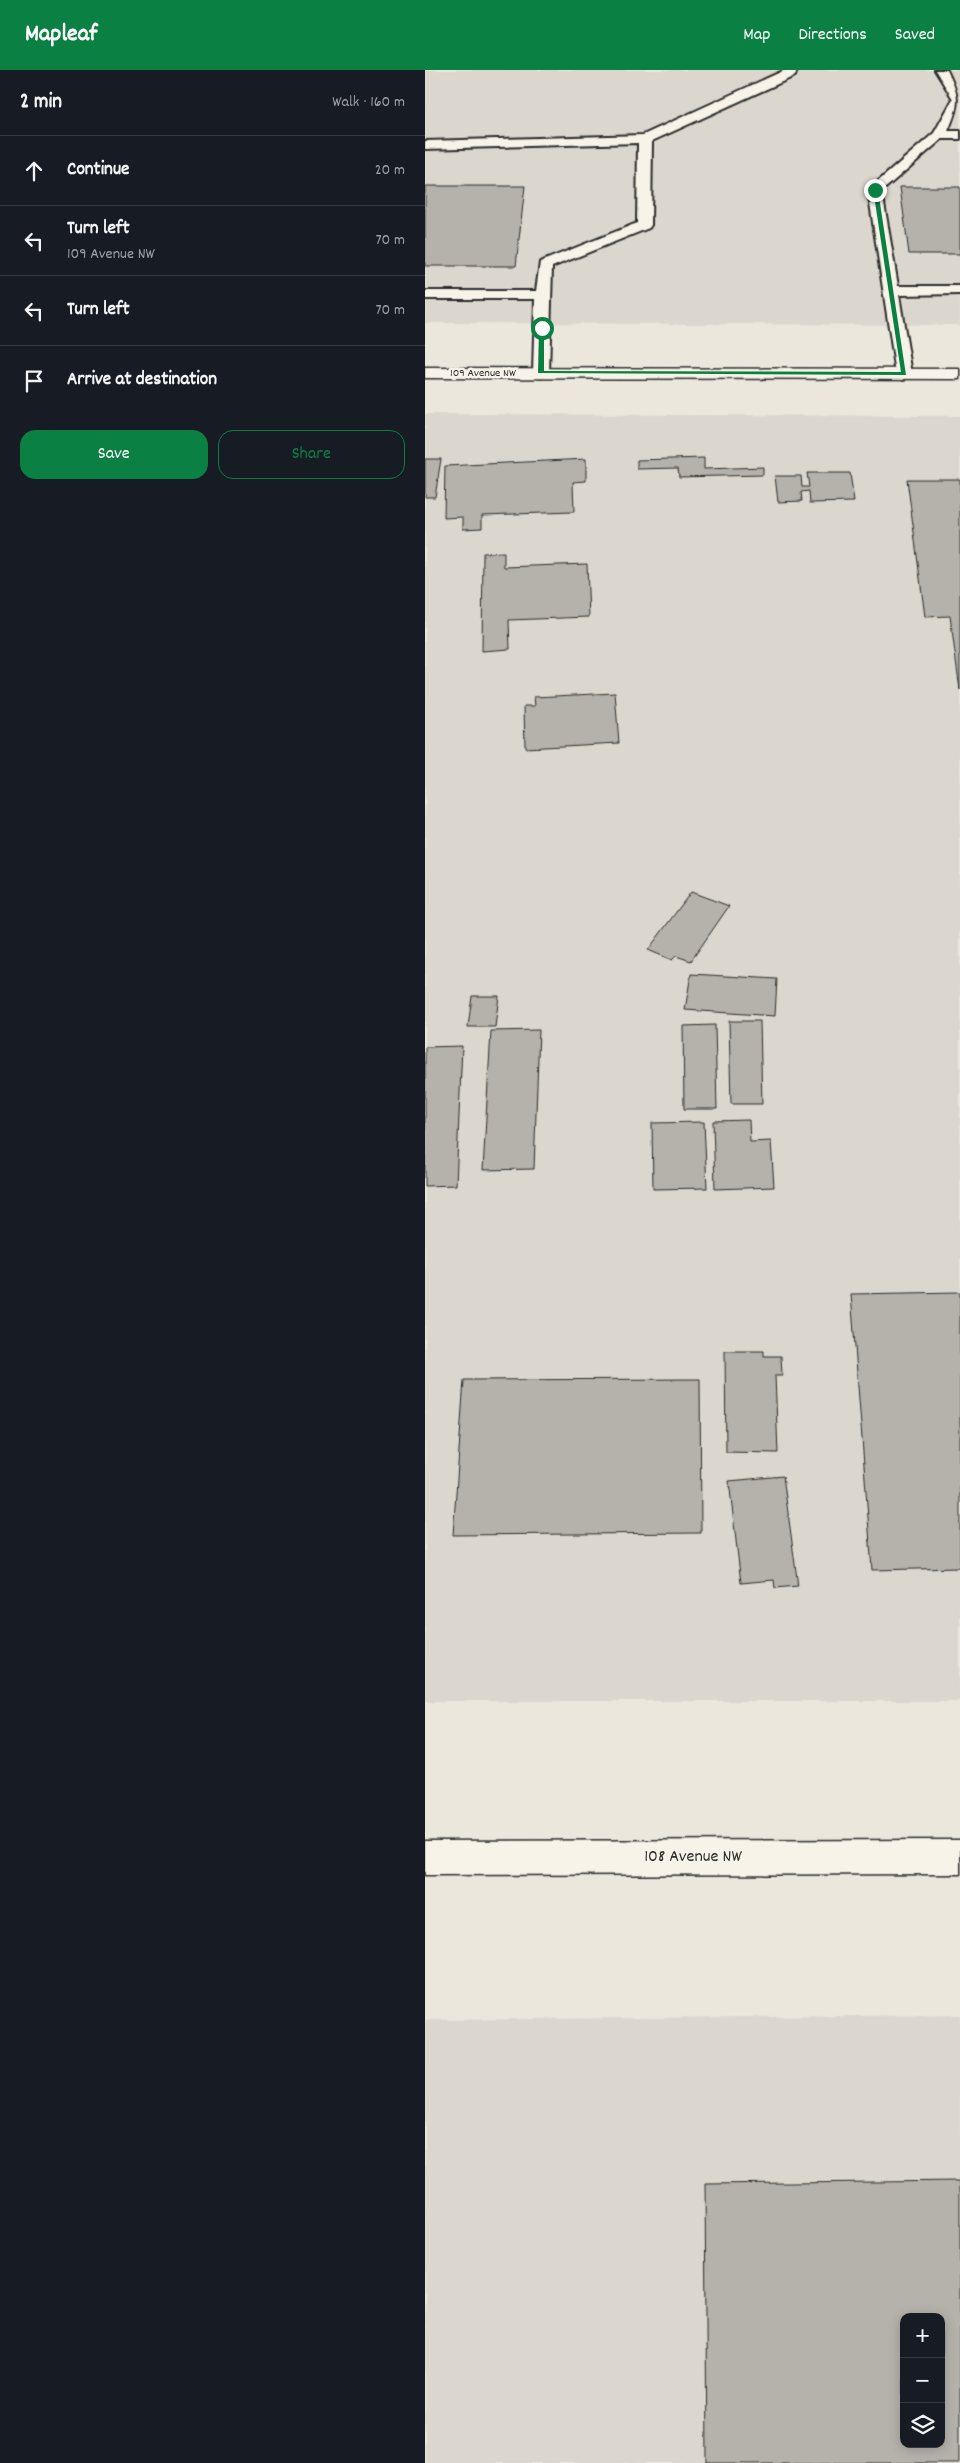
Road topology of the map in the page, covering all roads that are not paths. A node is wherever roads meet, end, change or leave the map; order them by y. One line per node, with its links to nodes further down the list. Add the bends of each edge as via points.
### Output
1 (791, 70): 5 (lane)
2 (941, 70): 4 (lane, via 960,100)
3 (960, 134): 4 (lane)
4 (939, 135): 8 (lane, via 875,190)
5 (645, 139): 6 (lane); 10 (lane, via 644,224 545,266)
6 (425, 145)
7 (960, 290): 8 (lane)
8 (890, 291): 13 (lane)
9 (425, 295): 10 (lane)
10 (543, 295): 12 (lane)
11 (425, 373): 12 (street, 109 Avenue NW)
12 (541, 373): 13 (street, 109 Avenue NW)
13 (904, 374): 14 (street, 109 Avenue NW)
14 (960, 374)
15 (960, 1856): 16 (street, 108 Avenue NW)
16 (425, 1858)

